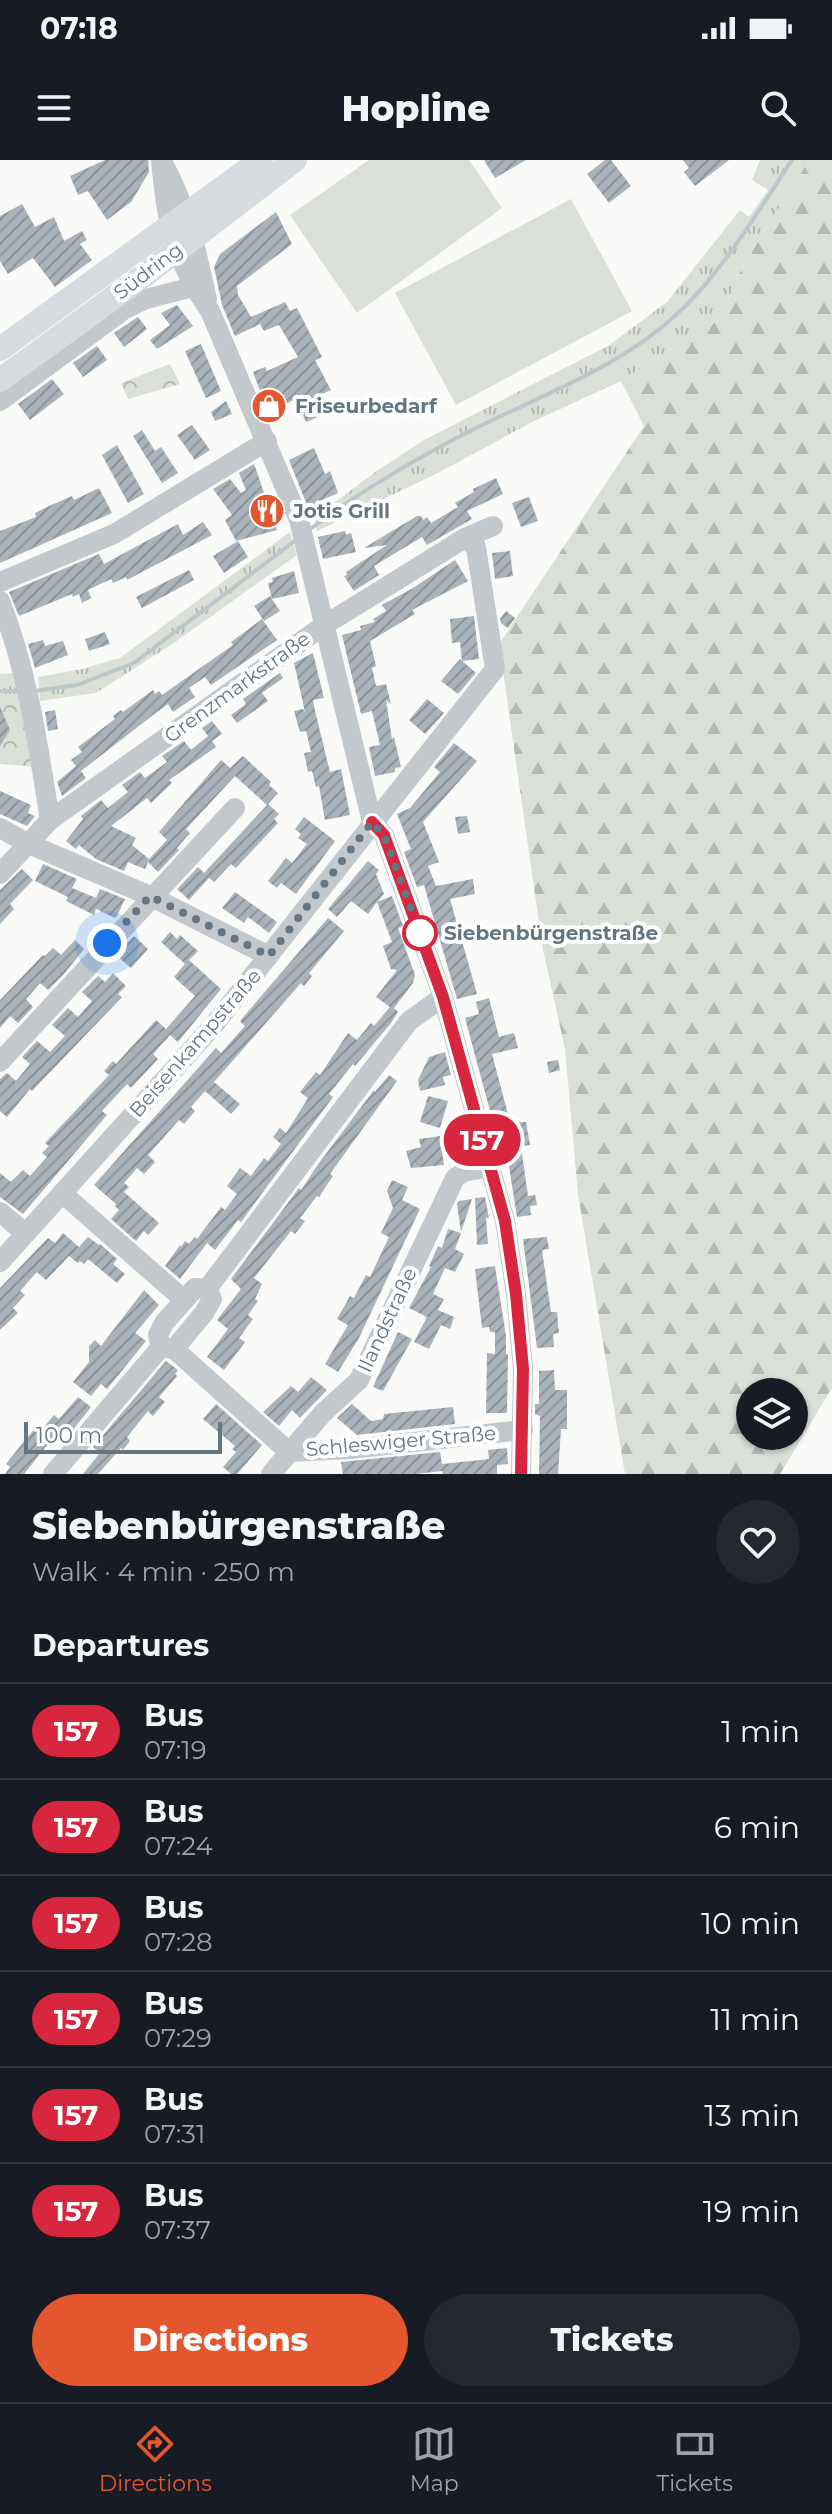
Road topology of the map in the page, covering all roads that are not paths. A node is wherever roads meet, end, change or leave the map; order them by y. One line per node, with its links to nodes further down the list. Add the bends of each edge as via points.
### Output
1 (261, 160): 3 (main road, Südring)
2 (295, 160): 3 (main road, Südring)
3 (181, 231): 4 (street); 5 (street); 6 (main road, Südring); 7 (main road, Südring)
4 (193, 287): 5 (street); 8 (street, Südring, via 125,309)
5 (210, 311): 9 (street)
6 (0, 349)
7 (0, 380)
8 (0, 401)
9 (267, 441): 12 (street, via 114,534); 14 (street, via 299,520)
10 (493, 526): 11 (street, Grenzmarkstraße)
11 (465, 538): 14 (street, Grenzmarkstraße); 17 (street, via 476,547 495,669)
12 (0, 582)
13 (0, 601): 16 (street, via 31,701)
14 (323, 626): 16 (street, Grenzmarkstraße); 17 (street)
15 (235, 808): 21 (street)
16 (50, 820): 19 (street, Grenzmarkstraße)
17 (372, 822): 22 (street, Beisenkampstraße); 23 (street, via 384,835)
18 (0, 828): 19 (street)
19 (29, 844): 20 (street, Grenzmarkstraße); 21 (street)
20 (0, 874)
21 (150, 896): 22 (street); 24 (street)
22 (269, 956): 26 (street, Beisenkampstraße)
23 (443, 997): 25 (street); 30 (street, via 409,1021)
24 (0, 1062)
25 (490, 1167): 33 (street, via 516,1294); 34 (street, Ilandstraße, via 455,1178 359,1380)
26 (62, 1193): 28 (street, Beisenkampstraße); 31 (street)
27 (0, 1212): 28 (street)
28 (25, 1233): 29 (street, Beisenkampstraße)
29 (0, 1262)
30 (207, 1289): 31 (street, via 195,1288); 32 (street, via 212,1299 204,1313)
31 (183, 1299): 32 (street, via 158,1335)
32 (167, 1348): 34 (street, Schleswiger Straße); 35 (street)
33 (523, 1430): 34 (street, Schleswiger Straße); 37 (street)
34 (289, 1452): 36 (street, Ilandstraße)
35 (53, 1474)
36 (271, 1474)
37 (521, 1474)

